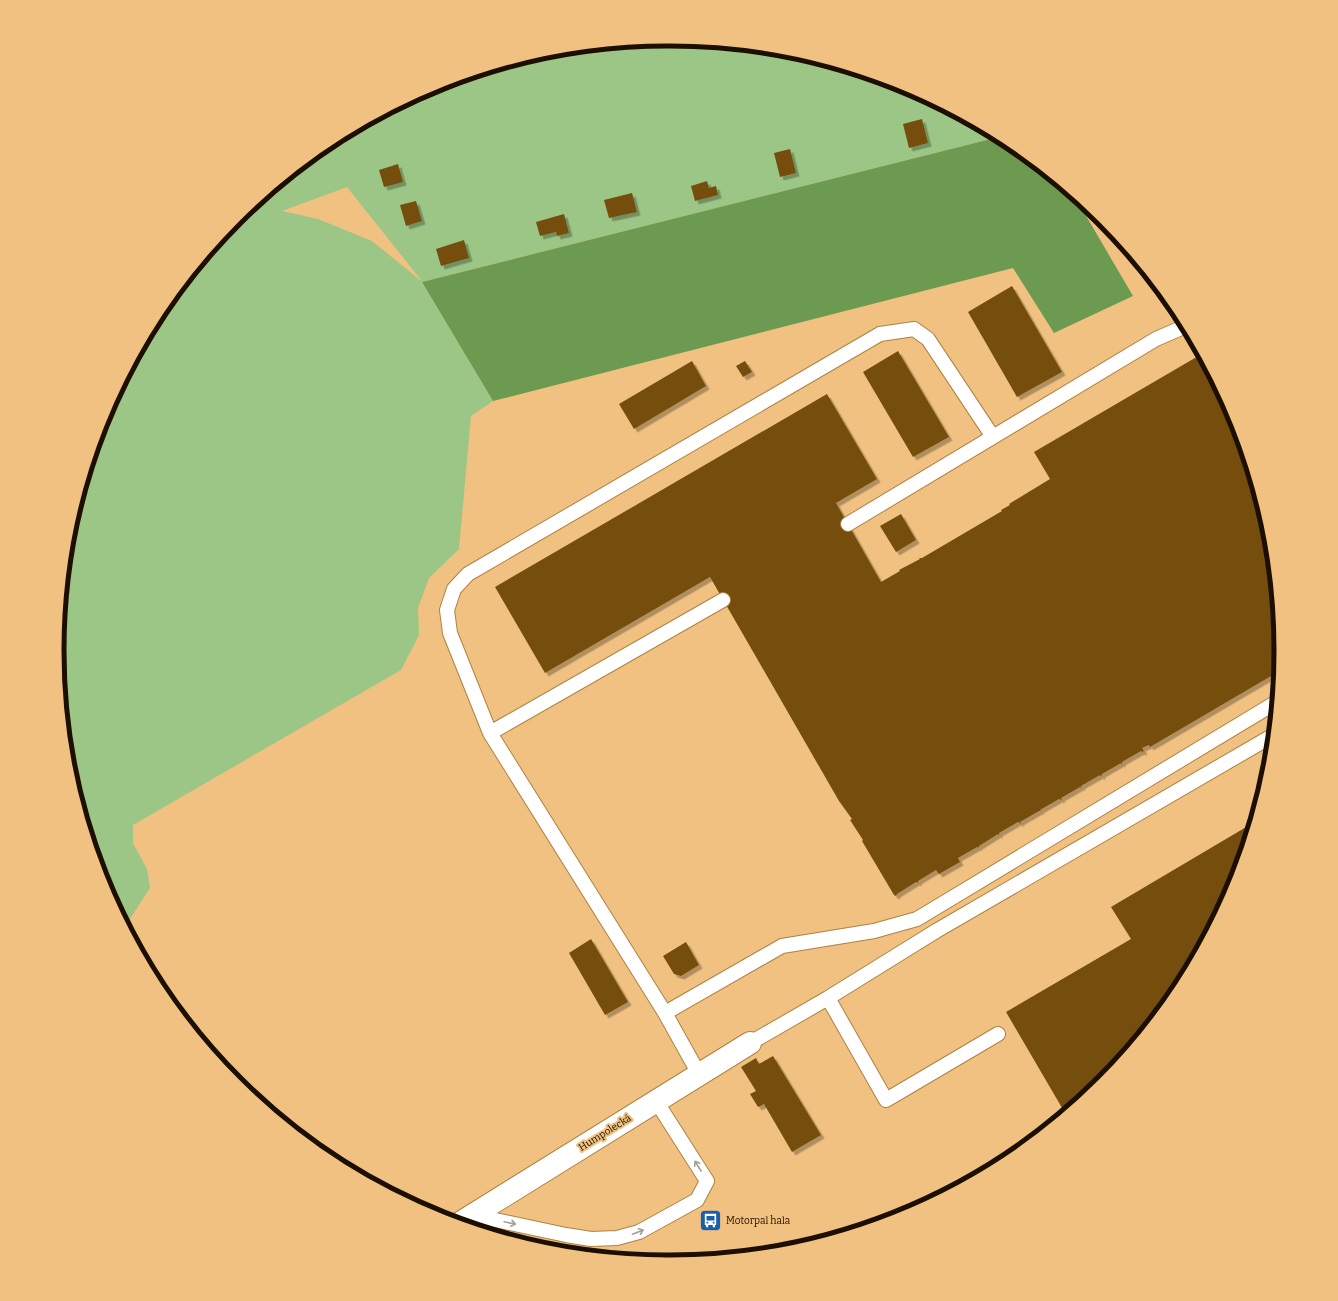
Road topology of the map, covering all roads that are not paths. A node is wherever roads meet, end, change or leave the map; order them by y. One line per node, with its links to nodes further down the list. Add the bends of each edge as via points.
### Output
1 (1181, 328): 2 (lane, via 1156,339)
2 (992, 437): 3 (lane); 6 (lane, via 928,339 914,329 880,334 468,574 454,589 447,610 450,633)
3 (848, 524)
4 (723, 600): 6 (lane)
5 (1270, 706): 9 (lane, via 917,919 874,931 782,946)
6 (490, 733): 9 (lane)
7 (1266, 739): 8 (lane, via 936,931)
8 (828, 998): 10 (lane, via 886,1100); 11 (lane)
9 (665, 1013): 12 (lane)
10 (998, 1034)
11 (750, 1043): 12 (street, Humpolecká)
12 (699, 1074): 13 (street, Humpolecká)
13 (656, 1101): 14 (street, Humpolecká); 14 (lane, one-way to 13, via 591,1239 618,1238 639,1232 697,1200 707,1181)
14 (466, 1219)

